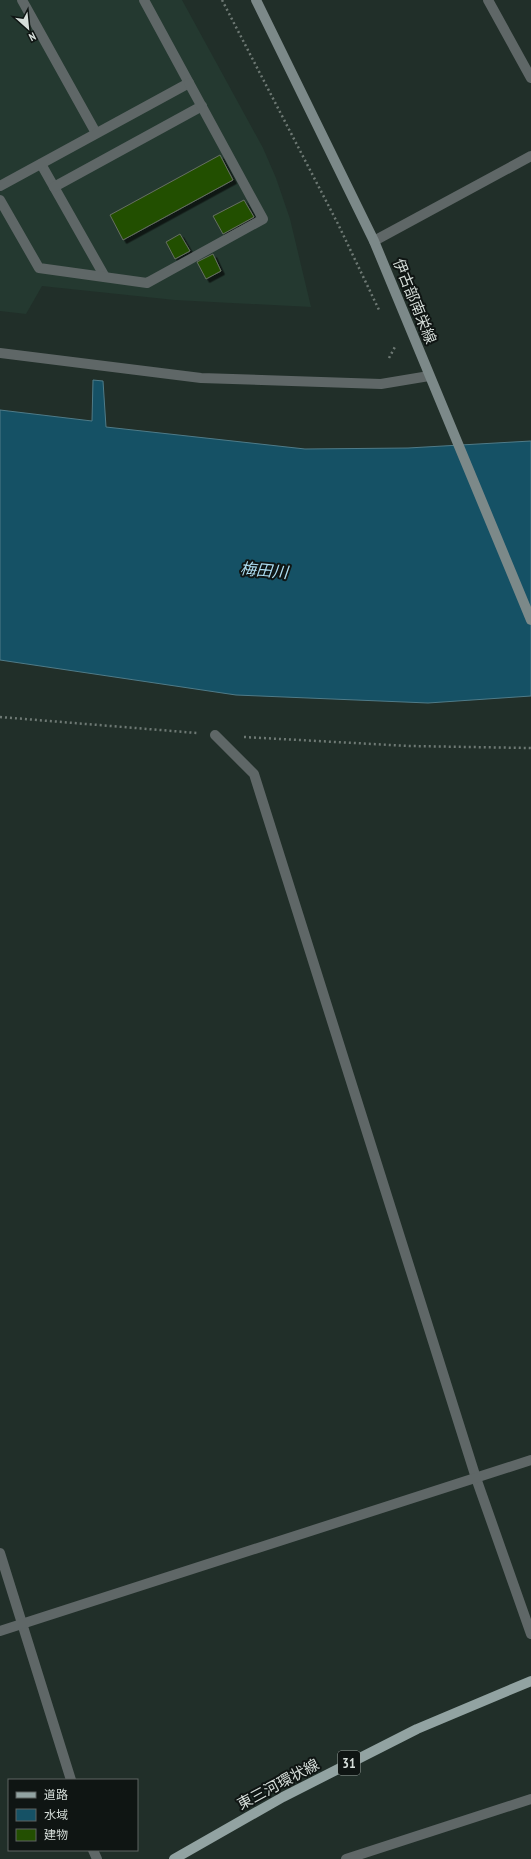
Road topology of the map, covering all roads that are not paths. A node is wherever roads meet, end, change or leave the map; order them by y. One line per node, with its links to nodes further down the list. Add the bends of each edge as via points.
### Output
1 (22, 0): 8 (street)
2 (144, 0): 6 (street)
3 (256, 0): 14 (main road, 伊古部南栄線)
4 (488, 0): 5 (street)
5 (531, 78)
6 (189, 83): 7 (street); 8 (street)
7 (202, 106): 12 (street); 15 (street, via 263,219 147,283)
8 (96, 133): 10 (street)
9 (531, 156): 14 (street)
10 (41, 164): 11 (street); 12 (street)
11 (0, 186)
12 (54, 187): 15 (street)
13 (0, 200): 15 (street, via 39,268)
14 (374, 241): 17 (main road, 伊古部南栄線)
15 (105, 278)
16 (0, 353): 17 (street, via 201,378 381,384)
17 (429, 376): 18 (main road, 伊古部南栄線)
18 (531, 620)
19 (215, 735): 21 (street, via 254,774)
20 (531, 1460): 21 (street)
21 (476, 1478): 23 (street); 25 (street)
22 (0, 1553): 23 (street)
23 (23, 1624): 24 (street); 27 (street)
24 (0, 1631)
25 (531, 1634)
26 (531, 1681): 29 (main road, 東三河環状線 / 31, via 417,1729 282,1797)
27 (71, 1779)
28 (531, 1799): 30 (street)
29 (174, 1859)
30 (346, 1859)

